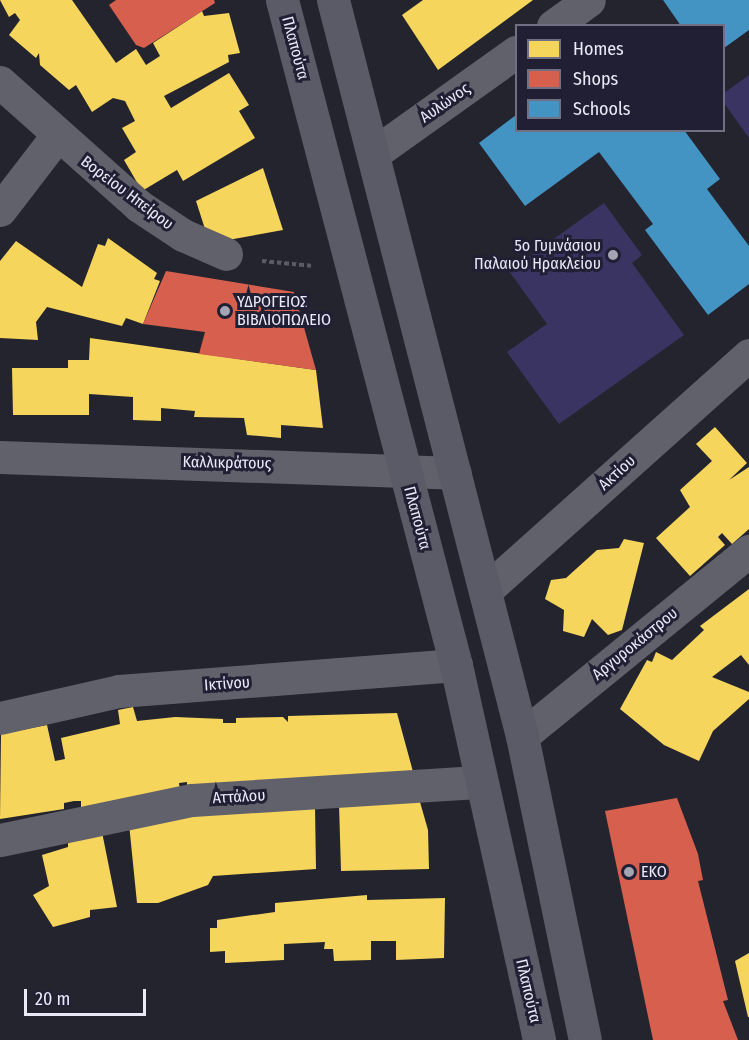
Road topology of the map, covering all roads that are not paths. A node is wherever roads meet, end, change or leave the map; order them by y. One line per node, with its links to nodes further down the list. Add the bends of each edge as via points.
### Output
1 (282, 0): 7 (main road, Πλαπούτα)
2 (333, 0): 5 (main road)
3 (589, 0): 4 (street)
4 (556, 24)
5 (346, 52): 7 (main road); 10 (main road)
6 (515, 53): 10 (street, Αυλώνος)
7 (298, 61): 15 (main road, Πλαπούτα)
8 (0, 82): 9 (street, Βορείου Ηπείρου)
9 (56, 137): 11 (street); 12 (street, Βορείου Ηπείρου, via 140,206 183,235)
10 (373, 154): 16 (main road)
11 (0, 210)
12 (226, 254)
13 (749, 355): 18 (street, Ακτίου)
14 (0, 457): 15 (street, Καλλικράτους)
15 (404, 467): 16 (street, Καλλικράτους); 19 (main road, Πλαπούτα)
16 (454, 473): 18 (main road)
17 (749, 551): 21 (street, Αργυροκάστρου)
18 (485, 591): 21 (main road)
19 (456, 665): 20 (street, Ικτίνου, via 119,691); 22 (main road, Πλαπούτα)
20 (0, 718)
21 (522, 736): 25 (main road)
22 (481, 782): 23 (street, Αττάλου, via 192,800); 24 (main road, Πλαπούτα)
23 (0, 840)
24 (539, 1040)
25 (585, 1040)

